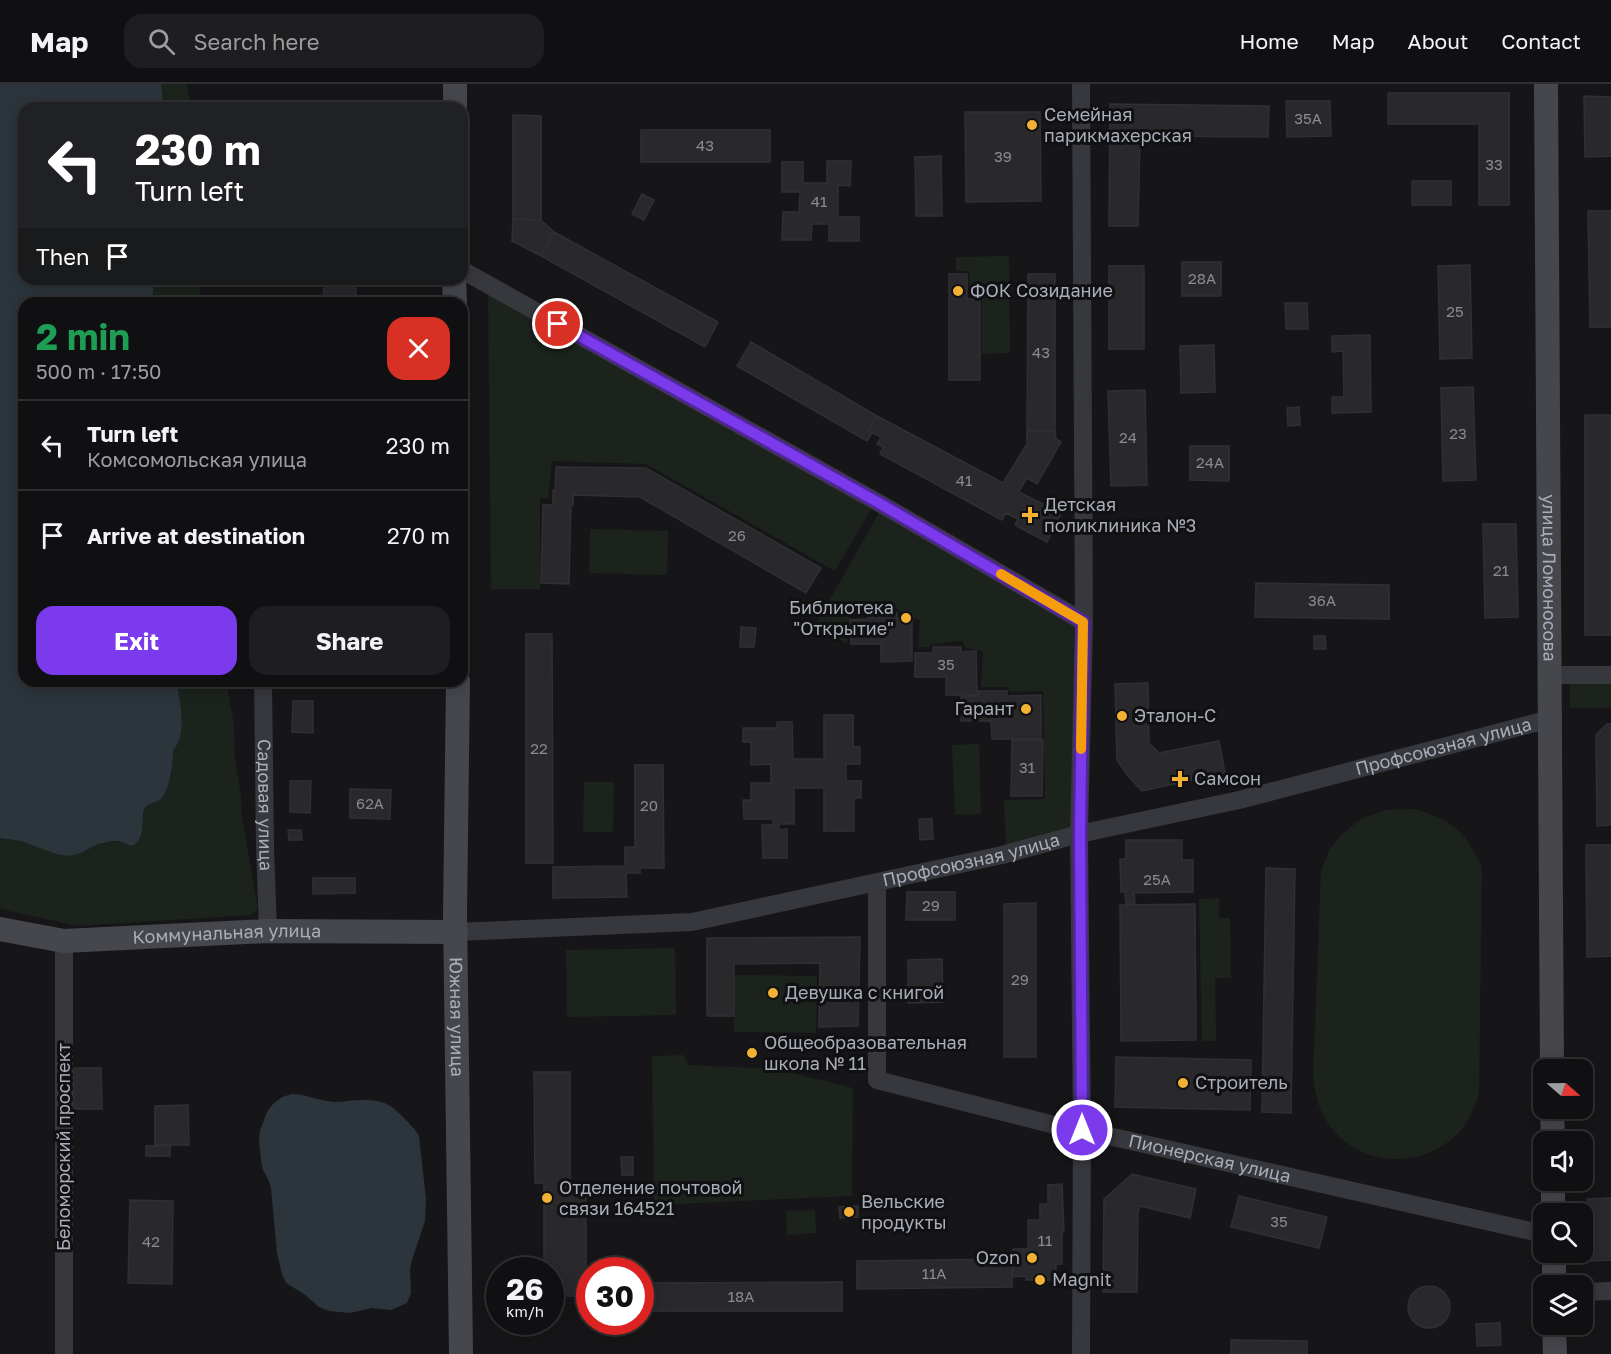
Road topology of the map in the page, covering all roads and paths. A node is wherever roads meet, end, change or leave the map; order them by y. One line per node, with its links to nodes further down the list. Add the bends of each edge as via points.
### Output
1 (455, 84): 4 (main road)
2 (1081, 84): 6 (street)
3 (1546, 84): 7 (main road, улица Ломоносова)
4 (455, 102)
5 (468, 273): 6 (street)
6 (1083, 622): 12 (street)
7 (1549, 675): 8 (street); 11 (main road, улица Ломоносова)
8 (1611, 675)
9 (263, 687): 15 (street, Садовая улица)
10 (458, 687): 16 (main road, Южная улица)
11 (1550, 719): 12 (street, Профсоюзная улица, via 1239,800); 18 (main road, улица Ломоносова)
12 (1080, 834): 16 (street, Профсоюзная улица, via 1002,855 692,922); 19 (street)
13 (877, 888): 19 (street, Пионерская улица, via 877,1080)
14 (0, 929): 17 (main road, Коммунальная улица)
15 (268, 931): 16 (main road, Коммунальная улица); 17 (main road, Коммунальная улица)
16 (456, 932): 25 (main road, Южная улица)
17 (64, 941): 24 (street, Беломорский проспект)
18 (1552, 1059)
19 (1082, 1130): 20 (street, Пионерская улица); 26 (street)
20 (1533, 1232)
21 (1611, 1291): 22 (street)
22 (1593, 1292)
23 (1554, 1335): 27 (main road)
24 (64, 1354)
25 (461, 1354)
26 (1081, 1354)
27 (1555, 1354)

